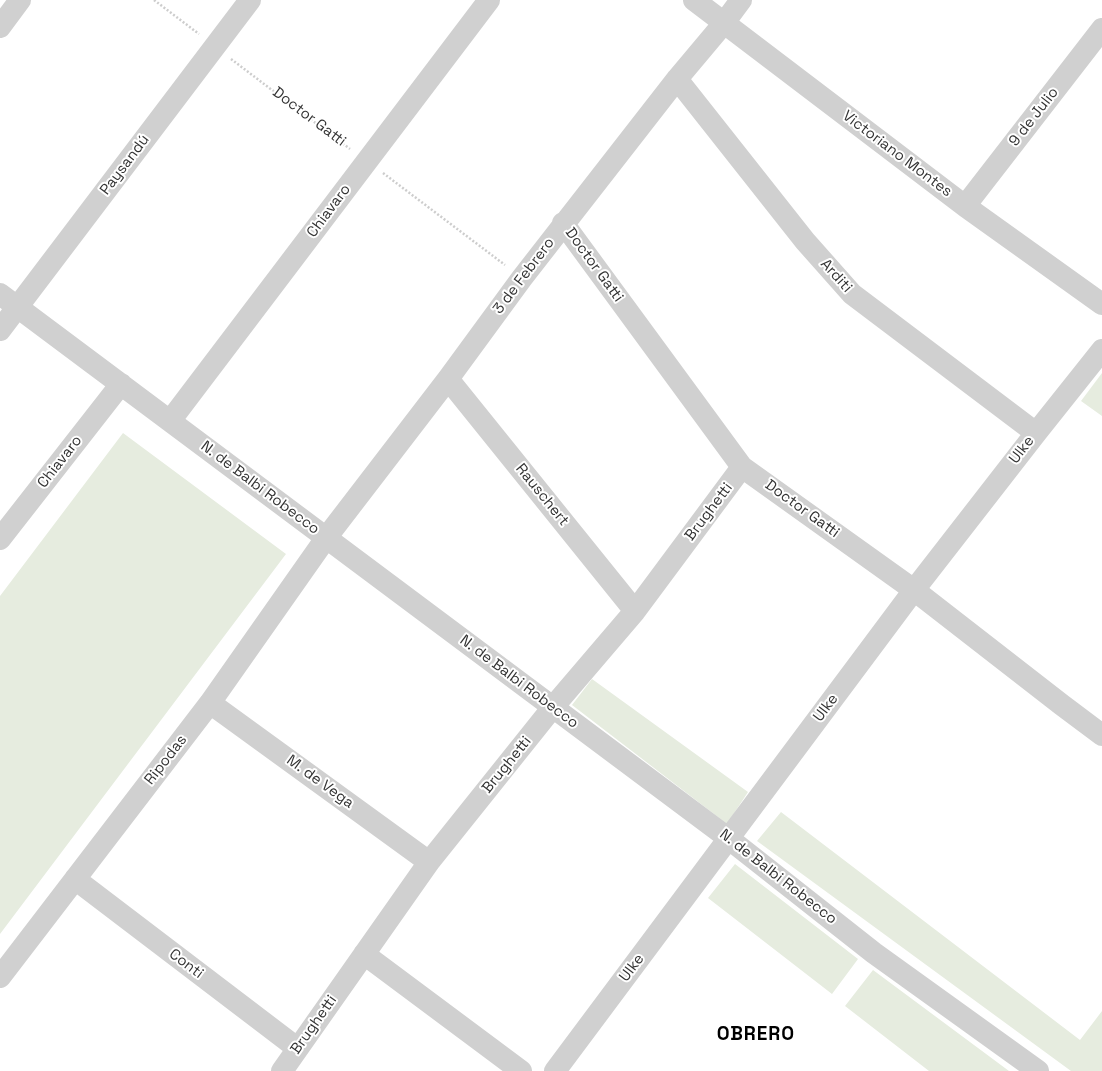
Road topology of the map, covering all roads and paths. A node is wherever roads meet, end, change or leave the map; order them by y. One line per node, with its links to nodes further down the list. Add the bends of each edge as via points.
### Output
1 (20, 0): 8 (street)
2 (154, 0): 10 (path, Doctor Gatti)
3 (250, 0): 10 (street, Paysandú)
4 (489, 0): 12 (street, Chiavaro)
5 (694, 0): 7 (street, Victoriano Montes)
6 (741, 0): 7 (street, 3 de Febrero)
7 (724, 23): 11 (street, 3 de Febrero); 13 (street, Victoriano Montes)
8 (0, 27)
9 (1102, 28): 13 (street, 9 de Julio)
10 (215, 46): 12 (path, Doctor Gatti); 18 (street, Paysandú)
11 (677, 79): 14 (street, 3 de Febrero); 24 (street, Arditi, via 805,241 852,294)
12 (367, 161): 15 (path, Doctor Gatti); 23 (street, Chiavaro)
13 (965, 206): 17 (street, Victoriano Montes)
14 (563, 223): 15 (street, 3 de Febrero); 25 (street, Doctor Gatti)
15 (522, 278): 21 (street, 3 de Febrero)
16 (0, 294): 18 (street, N. de Balbi Robecco)
17 (1102, 304)
18 (18, 308): 19 (street, Paysandú); 22 (street, N. de Balbi Robecco)
19 (0, 330)
20 (1102, 350): 24 (street, Ulke)
21 (448, 379): 26 (street, 3 de Febrero); 29 (street, Rauschert)
22 (121, 384): 23 (street, N. de Balbi Robecco); 27 (street, Chiavaro)
23 (170, 421): 26 (street, N. de Balbi Robecco)
24 (1036, 433): 28 (street, Ulke)
25 (742, 467): 28 (street, Doctor Gatti); 29 (street, Brughetti)
26 (326, 538): 30 (street, Ripodas); 31 (street, N. de Balbi Robecco)
27 (0, 539)
28 (914, 590): 32 (street, Doctor Gatti); 33 (street, Ulke)
29 (635, 611): 31 (street, Brughetti)
30 (210, 703): 34 (street, M. de Vega); 35 (street, Ripodas)
31 (553, 707): 33 (street, N. de Balbi Robecco); 34 (street, Brughetti)
32 (1102, 735)
33 (728, 838): 41 (street, Ulke); 42 (street, N. de Balbi Robecco, via 874,953)
34 (429, 862): 36 (street, Brughetti)
35 (75, 879): 37 (street, Ripodas); 38 (street, Conti)
36 (364, 954): 38 (street, Brughetti); 40 (street)
37 (0, 977)
38 (297, 1048): 39 (street, Brughetti)
39 (282, 1071)
40 (521, 1071)
41 (555, 1071)
42 (1038, 1071)

